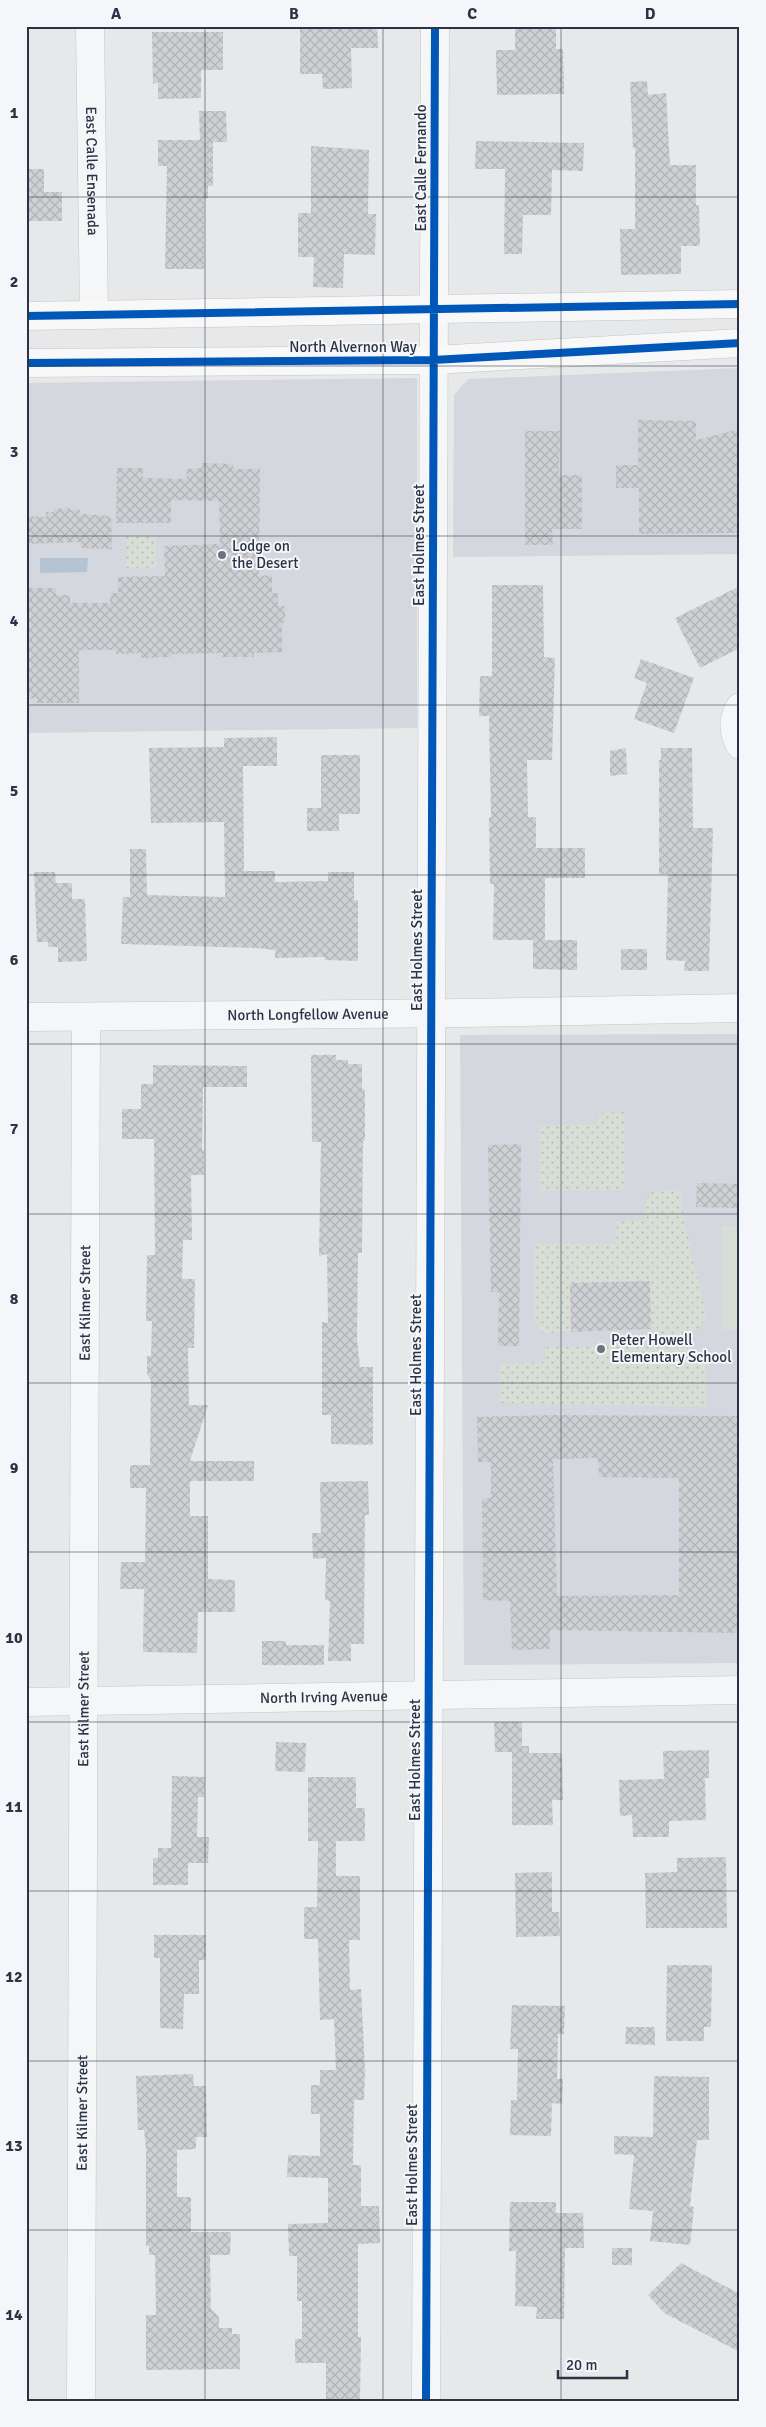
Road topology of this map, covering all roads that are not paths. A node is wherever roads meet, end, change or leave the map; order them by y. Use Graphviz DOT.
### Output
graph roads {
  1 [pos="90,26"];
  2 [pos="435,26"];
  3 [pos="740,304"];
  4 [pos="435,310"];
  5 [pos="94,315"];
  6 [pos="26,316"];
  7 [pos="740,343"];
  8 [pos="433,360"];
  9 [pos="26,363"];
  10 [pos="740,707"];
  11 [pos="740,744"];
  12 [pos="740,1008"];
  13 [pos="430,1013"];
  14 [pos="26,1017"];
  15 [pos="86,1017"];
  16 [pos="740,1690"];
  17 [pos="429,1696"];
  18 [pos="84,1701"];
  19 [pos="26,1702"];
  20 [pos="81,2401"];
  21 [pos="426,2401"];
  1 -- 5 [label="street, East Calle Ensenada"];
  2 -- 4 [label="street, East Calle Fernando"];
  3 -- 4 [label="main road"];
  4 -- 5 [label="main road"];
  4 -- 8 [label="street, East Holmes Street"];
  5 -- 6 [label="main road"];
  7 -- 8 [label="main road, North Alvernon Way"];
  8 -- 9 [label="main road, North Alvernon Way"];
  8 -- 13 [label="street, East Holmes Street"];
  10 -- 11 [label="street"];
  12 -- 13 [label="street, North Longfellow Avenue"];
  13 -- 15 [label="street, North Longfellow Avenue"];
  13 -- 17 [label="street, East Holmes Street"];
  14 -- 15 [label="street, North Longfellow Avenue"];
  15 -- 18 [label="street, East Kilmer Street"];
  16 -- 17 [label="street, North Irving Avenue"];
  17 -- 18 [label="street, North Irving Avenue"];
  17 -- 21 [label="street, East Holmes Street"];
  18 -- 19 [label="street, North Irving Avenue"];
  18 -- 20 [label="street, East Kilmer Street"];
}
